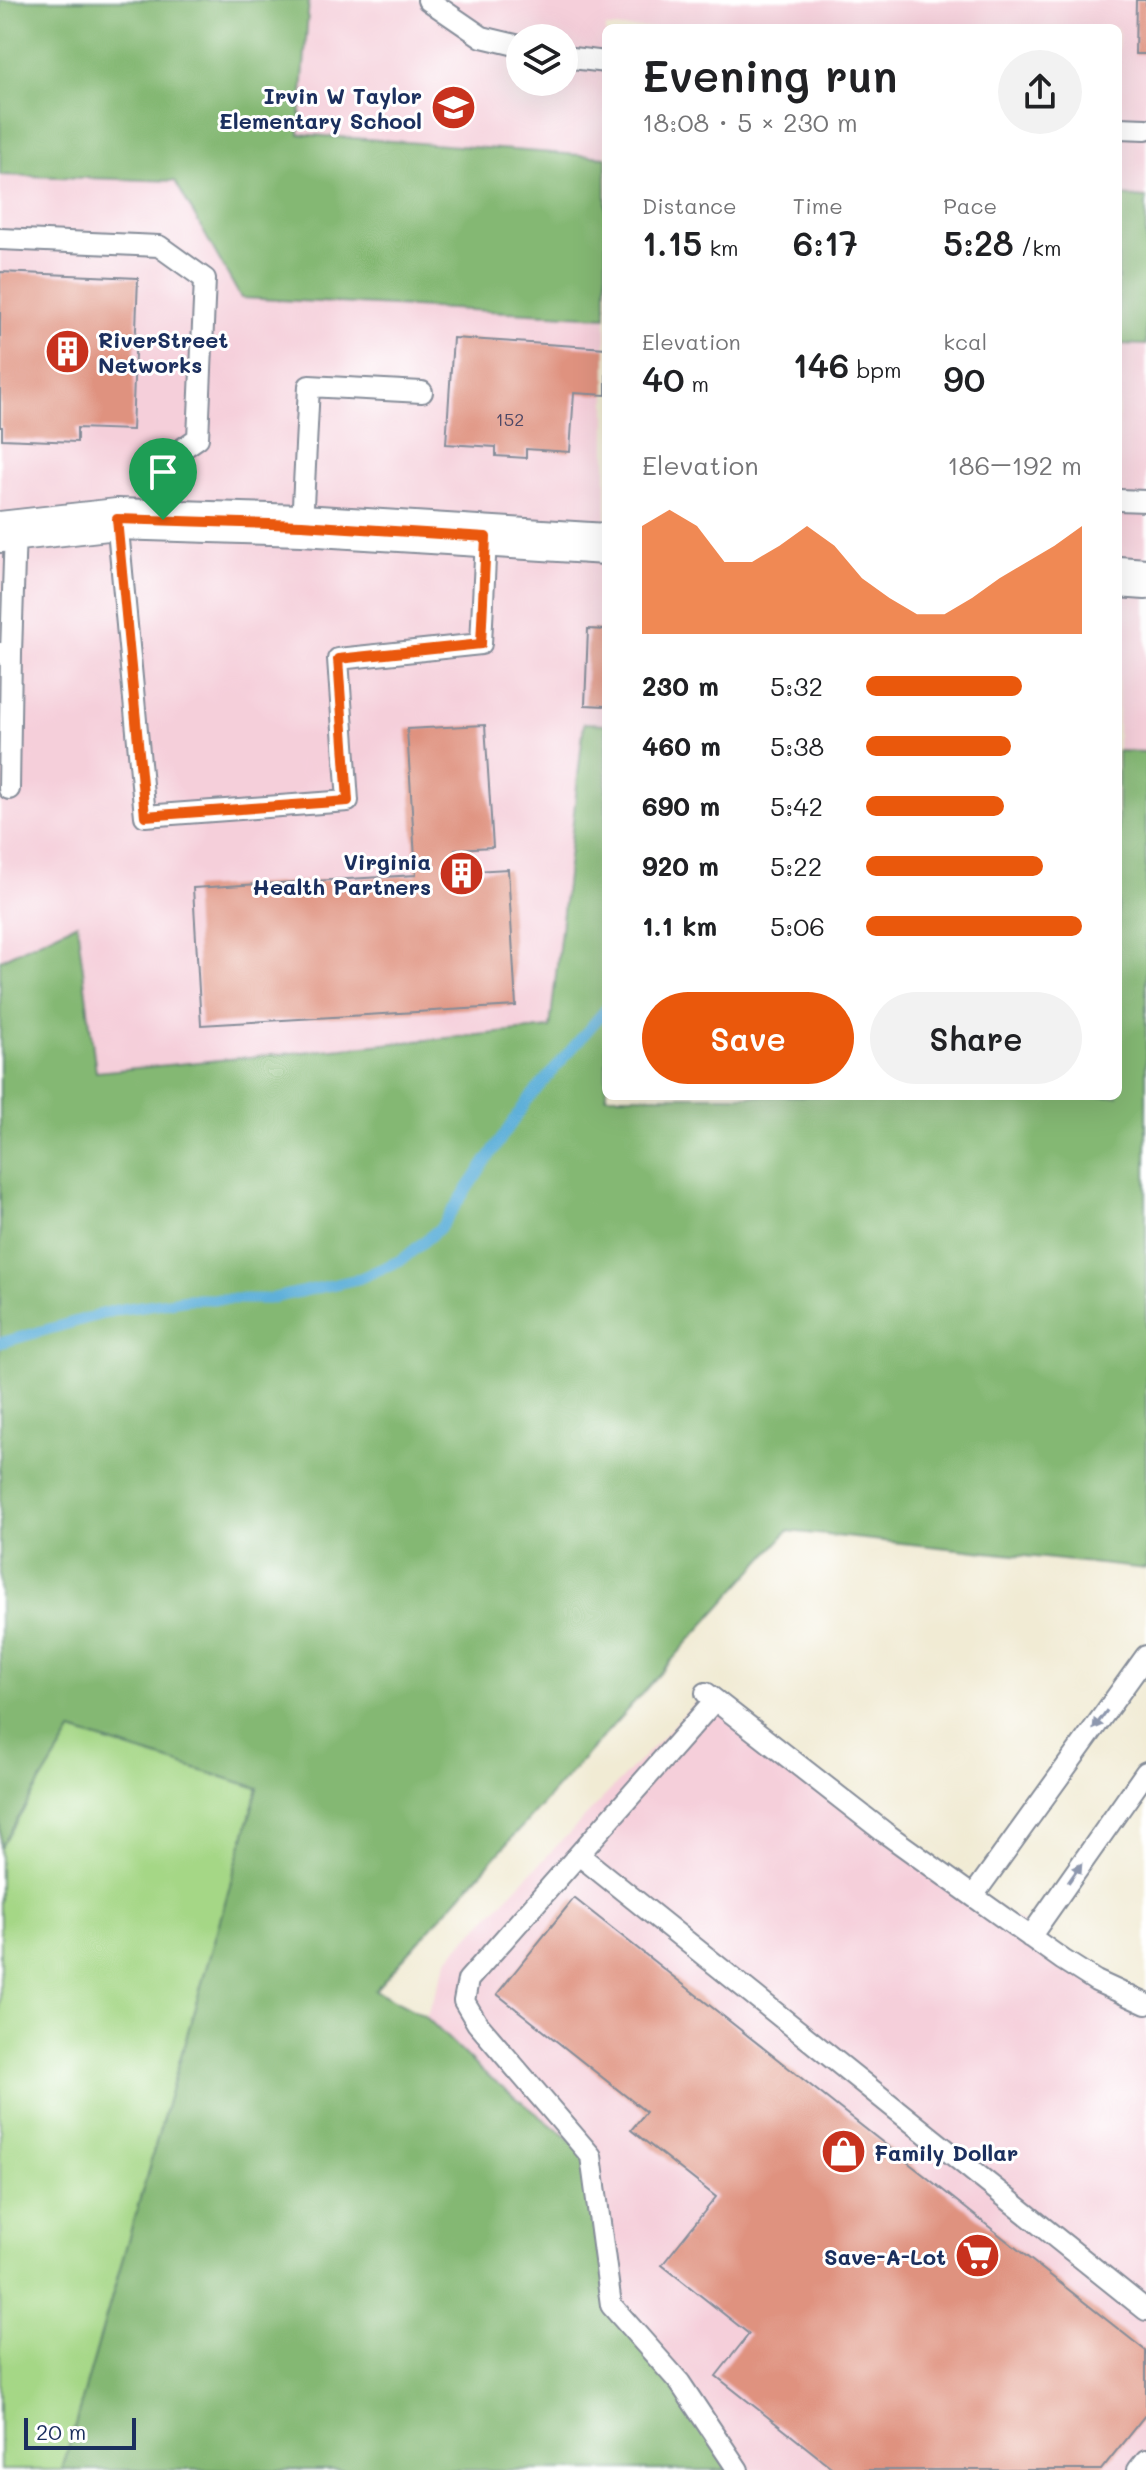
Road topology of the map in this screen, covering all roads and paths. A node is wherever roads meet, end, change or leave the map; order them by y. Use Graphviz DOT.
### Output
graph roads {
  1 [pos="428,0"];
  2 [pos="506,43"];
  3 [pos="578,59"];
  4 [pos="602,62"];
  5 [pos="1122,128"];
  6 [pos="1146,129"];
  7 [pos="0,239"];
  8 [pos="422,392"];
  9 [pos="1122,500"];
  10 [pos="1146,501"];
  11 [pos="117,519"];
  12 [pos="163,520"];
  13 [pos="302,525"];
  14 [pos="7,531"];
  15 [pos="486,537"];
  16 [pos="602,544"];
  17 [pos="1122,577"];
  18 [pos="1146,579"];
  19 [pos="5,653"];
  20 [pos="9,789"];
  21 [pos="1146,1656"];
  22 [pos="1146,1772"];
  23 [pos="579,1855"];
  24 [pos="973,1896"];
  25 [pos="1030,1937"];
  26 [pos="1146,2004"];
  27 [pos="1146,2310"];
  28 [pos="1146,2460"];
  29 [pos="738,2470"];
  30 [pos="1138,2470"];
  1 -- 2 [label="lane"];
  3 -- 4 [label="lane"];
  5 -- 6 [label="lane"];
  7 -- 12 [label="lane"];
  8 -- 13 [label="lane"];
  9 -- 10 [label="lane"];
  11 -- 12 [label="street"];
  11 -- 14 [label="street"];
  11 -- 15 [label="lane"];
  12 -- 13 [label="street"];
  13 -- 15 [label="street"];
  14 -- 19 [label="lane"];
  15 -- 16 [label="street"];
  17 -- 18 [label="street"];
  19 -- 20 [label="lane"];
  21 -- 24 [label="lane, one-way"];
  25 -- 22 [label="lane, one-way"];
  23 -- 24 [label="lane"];
  23 -- 27 [label="lane"];
  23 -- 29 [label="lane"];
  24 -- 25 [label="lane"];
  25 -- 26 [label="lane"];
  28 -- 30 [label="lane"];
}
